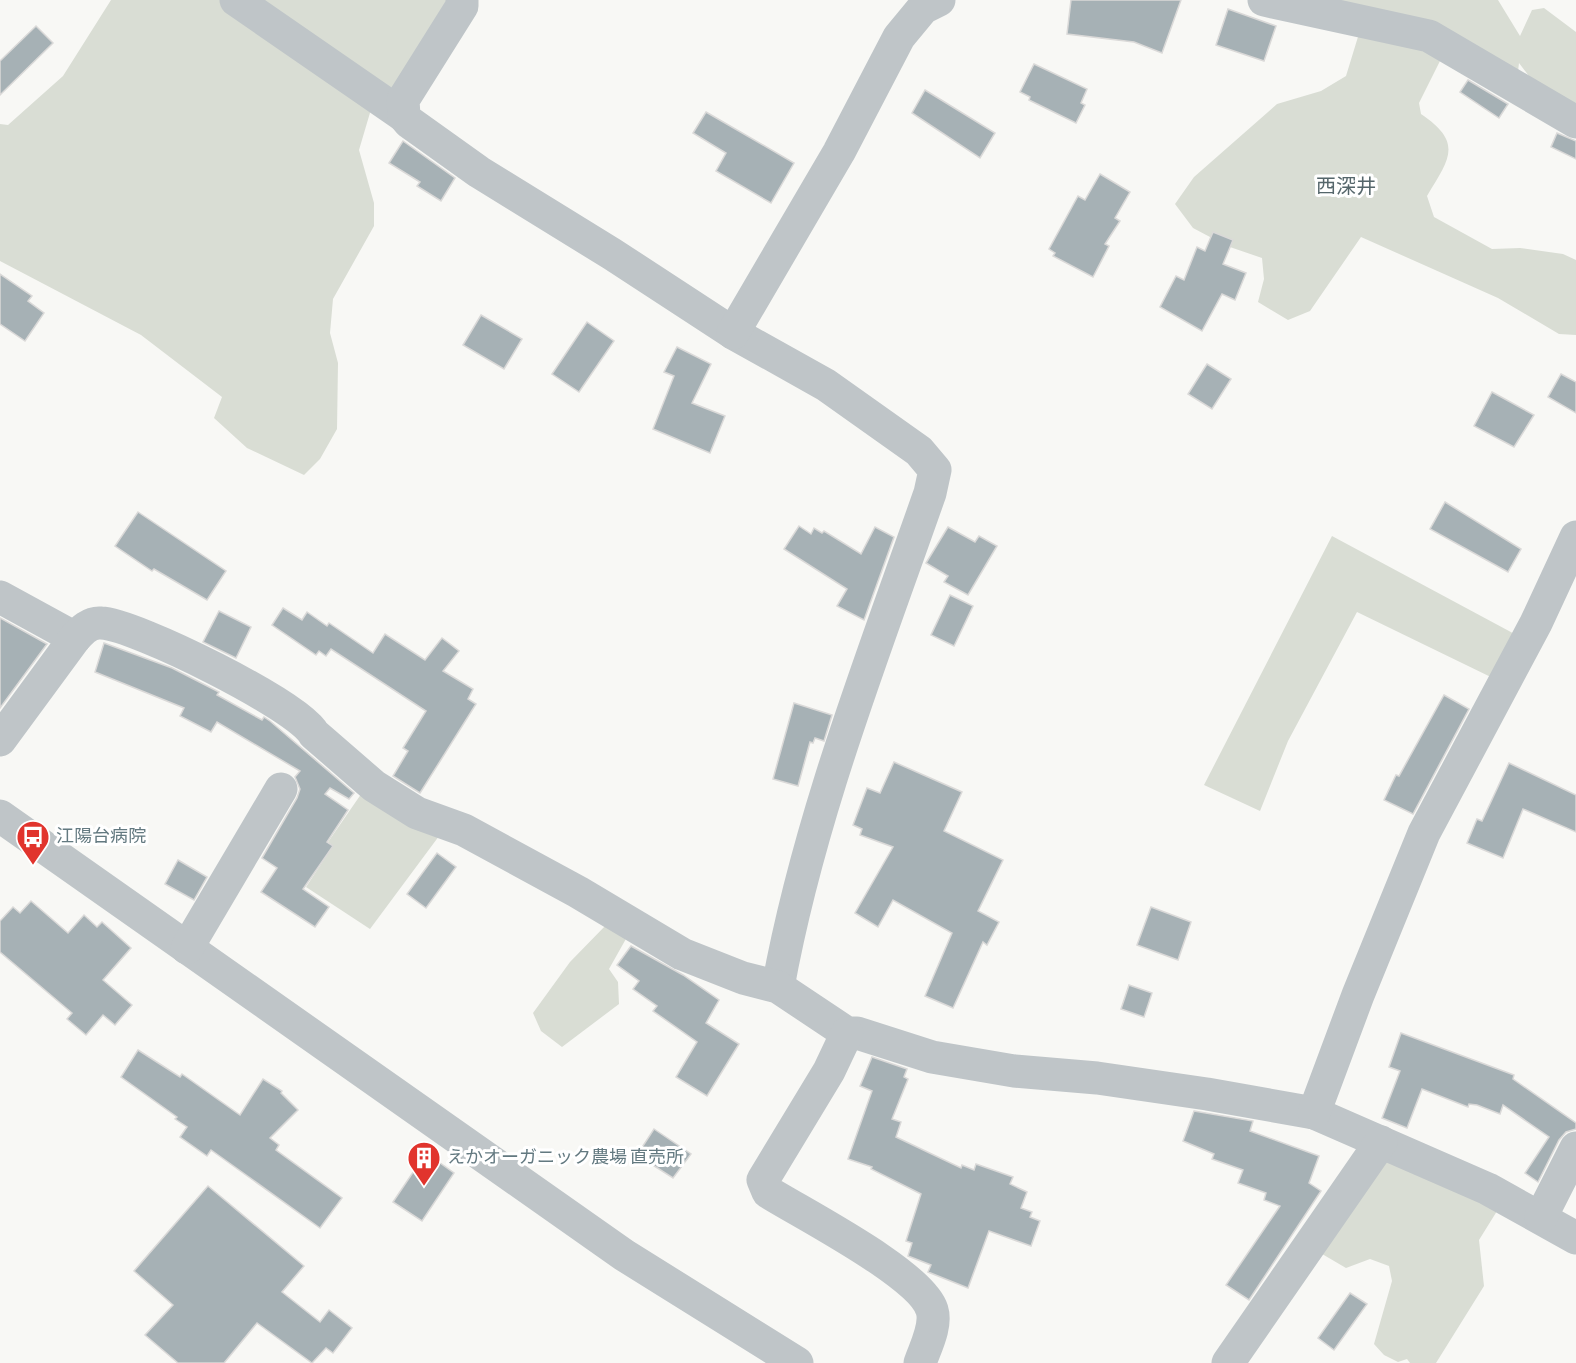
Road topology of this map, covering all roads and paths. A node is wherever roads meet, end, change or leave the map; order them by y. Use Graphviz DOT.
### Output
graph roads {
  1 [pos="236,0"];
  2 [pos="462,0"];
  3 [pos="939,0"];
  4 [pos="1264,0"];
  5 [pos="404,116"];
  6 [pos="1576,122"];
  7 [pos="733,333"];
  8 [pos="1576,537"];
  9 [pos="0,597"];
  10 [pos="75,638"];
  11 [pos="0,740"];
  12 [pos="281,789"];
  13 [pos="0,816"];
  14 [pos="188,948"];
  15 [pos="777,987"];
  16 [pos="847,1033"];
  17 [pos="1314,1113"];
  18 [pos="1381,1142"];
  19 [pos="1576,1148"];
  20 [pos="1541,1217"];
  21 [pos="1576,1238"];
  22 [pos="797,1363"];
  23 [pos="920,1363"];
  24 [pos="1228,1363"];
  1 -- 5 [label="street"];
  2 -- 5 [label="street"];
  3 -- 7 [label="street"];
  4 -- 6 [label="street"];
  5 -- 7 [label="street"];
  7 -- 15 [label="street"];
  8 -- 17 [label="street"];
  9 -- 10 [label="street"];
  10 -- 11 [label="street"];
  10 -- 15 [label="street"];
  12 -- 14 [label="street"];
  13 -- 14 [label="street"];
  14 -- 22 [label="street"];
  15 -- 16 [label="street"];
  16 -- 17 [label="street"];
  16 -- 23 [label="street"];
  17 -- 18 [label="street"];
  18 -- 20 [label="street"];
  18 -- 24 [label="street"];
  19 -- 20 [label="street"];
  20 -- 21 [label="street"];
}
